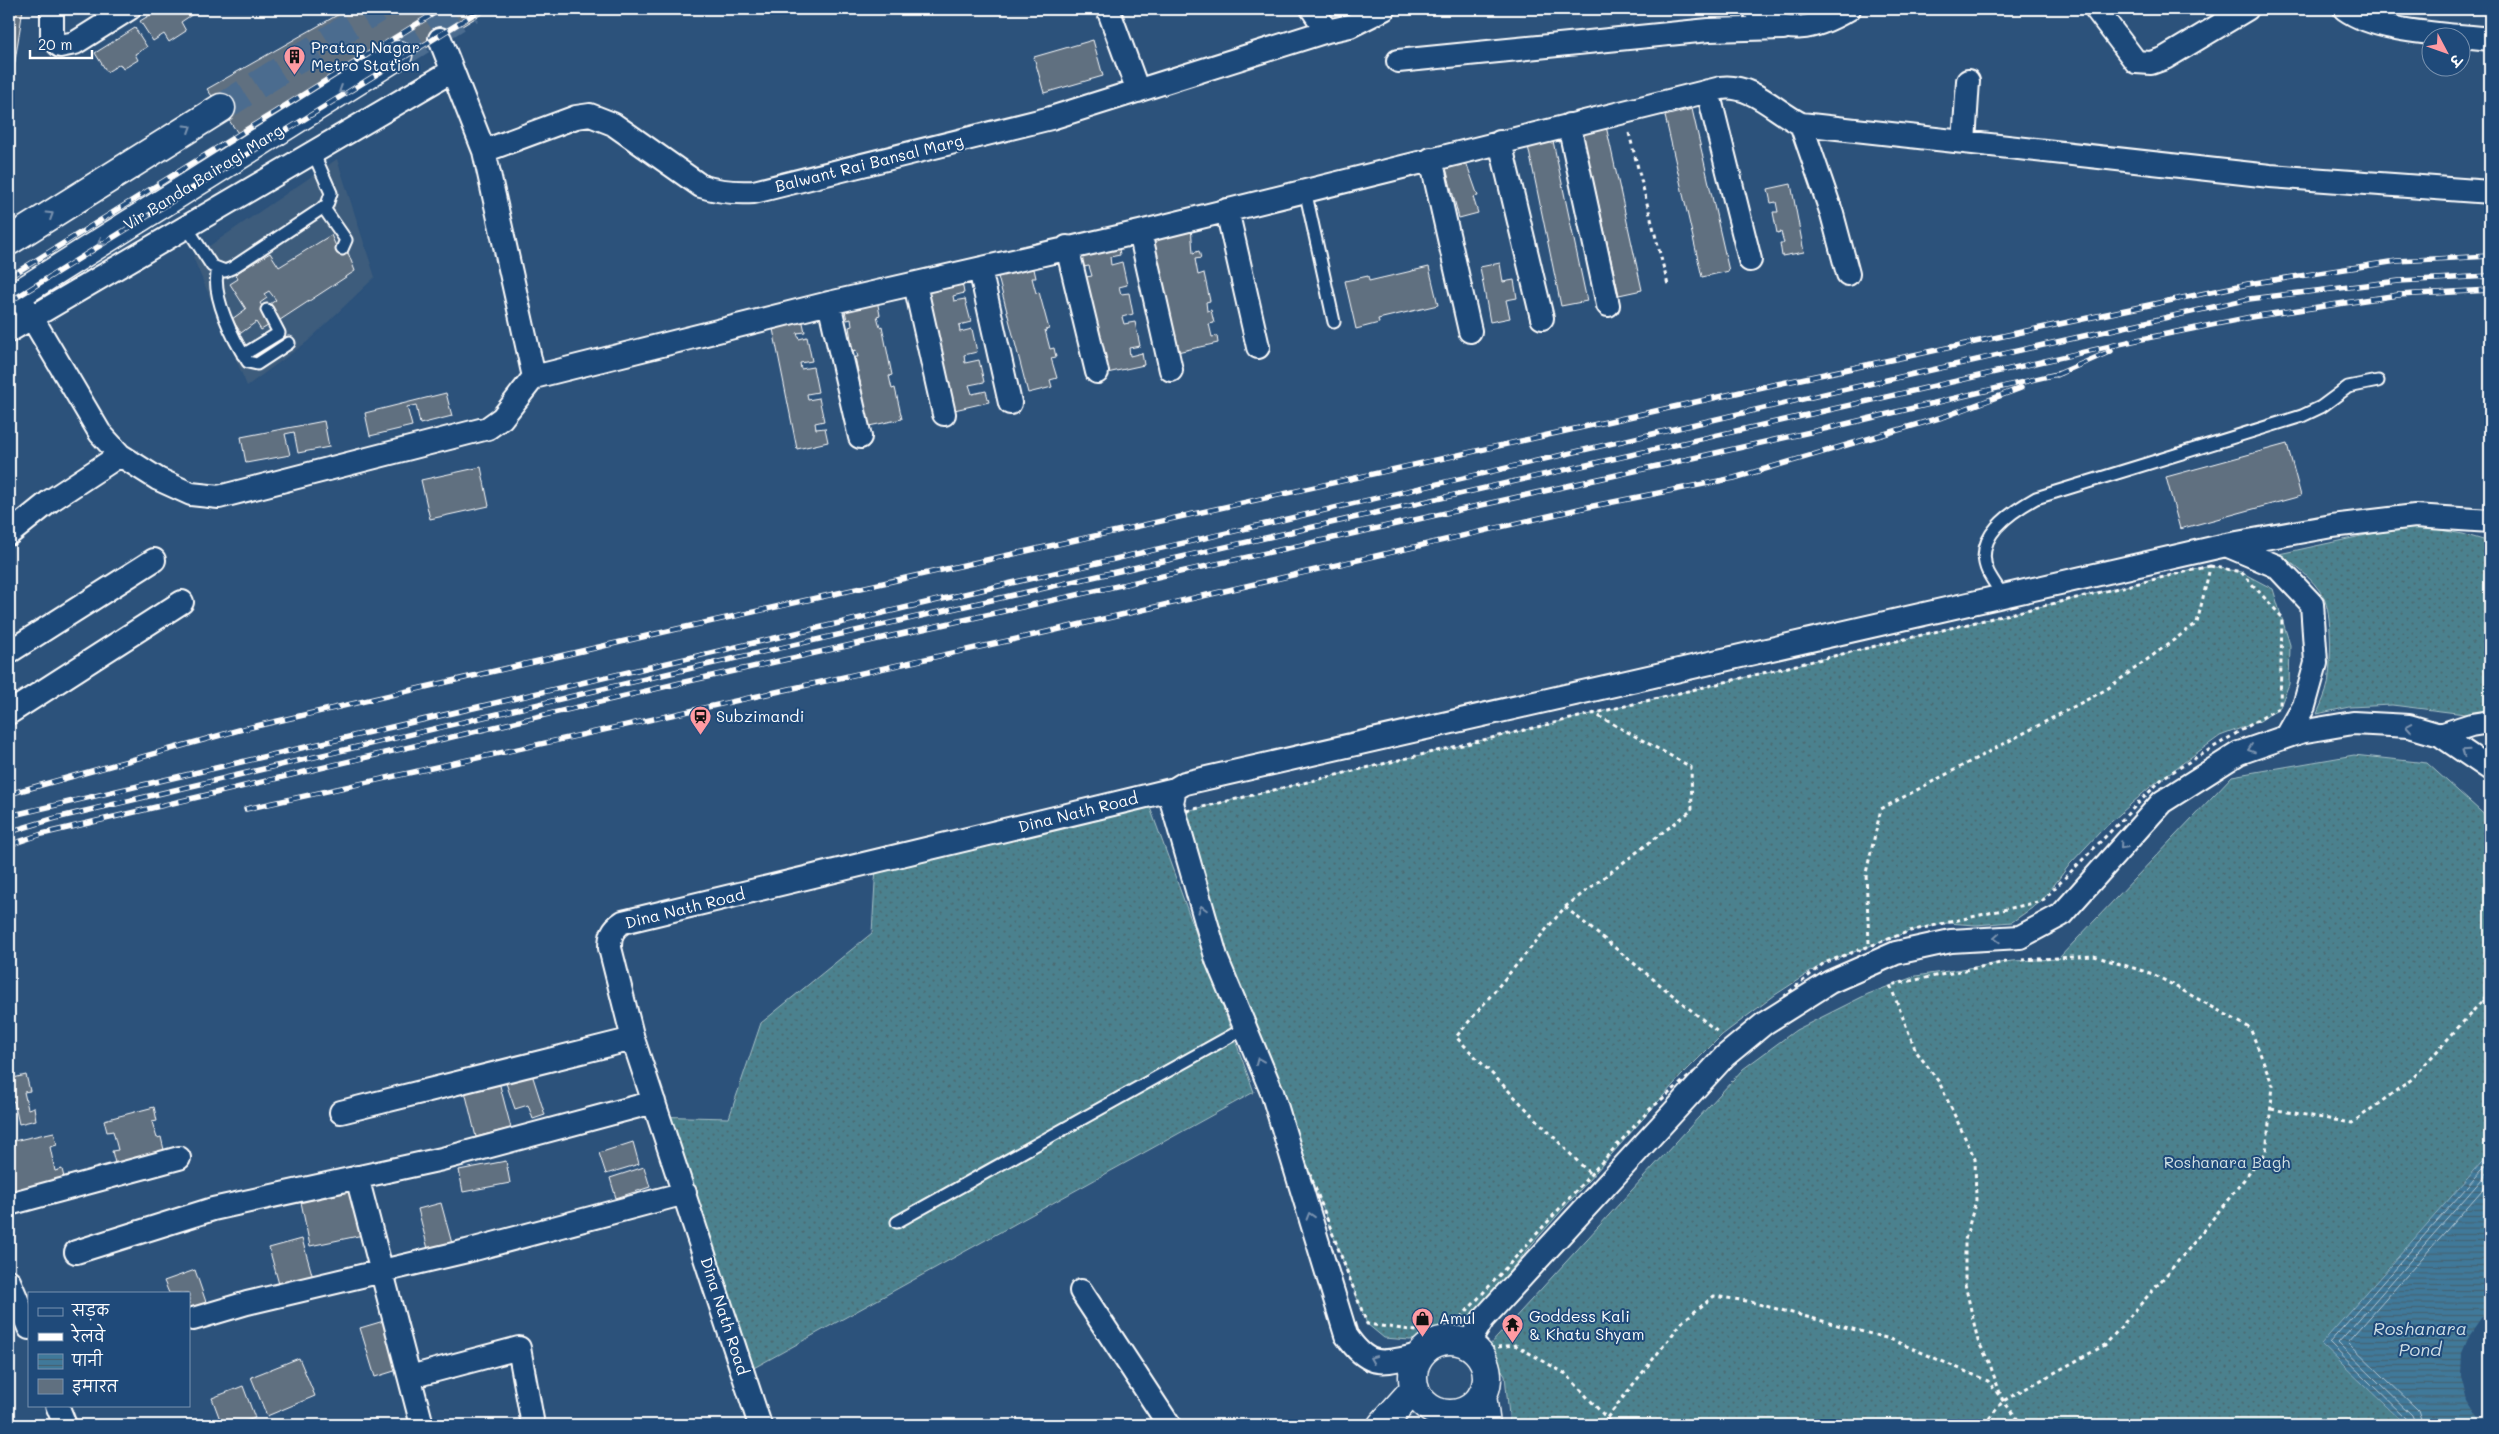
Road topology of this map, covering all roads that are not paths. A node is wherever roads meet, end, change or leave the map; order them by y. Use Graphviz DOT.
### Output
graph roads {
  1 [pos="52,9"];
  2 [pos="129,9"];
  3 [pos="1108,9"];
  4 [pos="1312,9"];
  5 [pos="1383,9"];
  6 [pos="1754,9"];
  7 [pos="1849,9"];
  8 [pos="2096,9"];
  9 [pos="2247,9"];
  10 [pos="2345,9"];
  11 [pos="1783,28"];
  12 [pos="1327,31"];
  13 [pos="440,39"];
  14 [pos="2490,39"];
  15 [pos="398,55"];
  16 [pos="1398,61"];
  17 [pos="452,71"];
  18 [pos="1968,81"];
  19 [pos="1138,91"];
  20 [pos="1708,91"];
  21 [pos="221,108"];
  22 [pos="1801,124"];
  23 [pos="1568,125"];
  24 [pos="1500,142"];
  25 [pos="1964,142"];
  26 [pos="484,151"];
  27 [pos="313,152"];
  28 [pos="1431,159"];
  29 [pos="1305,190"];
  30 [pos="2490,192"];
  31 [pos="323,207"];
  32 [pos="1227,210"];
  33 [pos="186,226"];
  34 [pos="1140,232"];
  35 [pos="9,240"];
  36 [pos="1068,247"];
  37 [pos="342,249"];
  38 [pos="1750,260"];
  39 [pos="218,269"];
  40 [pos="980,269"];
  41 [pos="1848,274"];
  42 [pos="915,284"];
  43 [pos="19,303"];
  44 [pos="829,303"];
  45 [pos="1608,305"];
  46 [pos="267,310"];
  47 [pos="1542,318"];
  48 [pos="1334,322"];
  49 [pos="9,331"];
  50 [pos="1470,331"];
  51 [pos="289,343"];
  52 [pos="1258,347"];
  53 [pos="243,355"];
  54 [pos="1171,370"];
  55 [pos="1097,372"];
  56 [pos="534,377"];
  57 [pos="2378,380"];
  58 [pos="1010,403"];
  59 [pos="944,414"];
  60 [pos="860,437"];
  61 [pos="120,455"];
  62 [pos="2490,521"];
  63 [pos="9,534"];
  64 [pos="2226,545"];
  65 [pos="154,560"];
  66 [pos="2003,596"];
  67 [pos="182,602"];
  68 [pos="9,652"];
  69 [pos="9,713"];
  70 [pos="2490,722"];
  71 [pos="2440,735"];
  72 [pos="2287,736"];
  73 [pos="2490,769"];
  74 [pos="1175,789"];
  75 [pos="1245,1028"];
  76 [pos="633,1039"];
  77 [pos="654,1102"];
  78 [pos="341,1112"];
  79 [pos="179,1158"];
  80 [pos="357,1177"];
  81 [pos="685,1193"];
  82 [pos="9,1204"];
  83 [pos="896,1222"];
  84 [pos="76,1252"];
  85 [pos="383,1272"];
  86 [pos="9,1280"];
  87 [pos="1081,1291"];
  88 [pos="193,1319"];
  89 [pos="28,1326"];
  90 [pos="1474,1349"];
  91 [pos="1420,1355"];
  92 [pos="410,1378"];
  93 [pos="1415,1388"];
  94 [pos="57,1406"];
  95 [pos="1475,1414"];
  96 [pos="1426,1417"];
  97 [pos="65,1425"];
  98 [pos="422,1425"];
  99 [pos="533,1425"];
  100 [pos="760,1425"];
  101 [pos="1169,1425"];
  102 [pos="1382,1425"];
  1 -- 2 [label="street"];
  3 -- 19 [label="street"];
  4 -- 12 [label="street"];
  5 -- 12 [label="street, Balwant Rai Bansal Marg"];
  6 -- 11 [label="street"];
  7 -- 11 [label="street"];
  8 -- 9 [label="street"];
  10 -- 14 [label="street"];
  11 -- 16 [label="street"];
  12 -- 19 [label="street, Balwant Rai Bansal Marg"];
  13 -- 17 [label="street"];
  15 -- 43 [label="main road, Vir Banda Bairagi Marg, one-way"];
  17 -- 26 [label="street"];
  17 -- 27 [label="street"];
  18 -- 25 [label="street"];
  19 -- 26 [label="street, Balwant Rai Bansal Marg"];
  20 -- 22 [label="street"];
  20 -- 23 [label="street"];
  20 -- 38 [label="street"];
  35 -- 21 [label="main road, one-way"];
  22 -- 25 [label="street"];
  22 -- 41 [label="street"];
  23 -- 24 [label="street"];
  23 -- 45 [label="street"];
  24 -- 28 [label="street"];
  24 -- 47 [label="street"];
  25 -- 30 [label="street"];
  26 -- 56 [label="street"];
  27 -- 31 [label="lane"];
  27 -- 33 [label="street"];
  28 -- 29 [label="street"];
  28 -- 50 [label="street"];
  29 -- 32 [label="street"];
  29 -- 48 [label="lane"];
  31 -- 37 [label="lane"];
  31 -- 39 [label="lane"];
  32 -- 34 [label="street"];
  32 -- 52 [label="street"];
  33 -- 39 [label="lane"];
  33 -- 43 [label="street"];
  34 -- 36 [label="street"];
  34 -- 54 [label="street"];
  36 -- 40 [label="street"];
  36 -- 55 [label="street"];
  39 -- 53 [label="lane"];
  40 -- 42 [label="street"];
  40 -- 58 [label="street"];
  42 -- 44 [label="street"];
  42 -- 59 [label="street"];
  43 -- 49 [label="street"];
  43 -- 61 [label="street"];
  44 -- 56 [label="street"];
  44 -- 60 [label="street"];
  46 -- 53 [label="lane"];
  51 -- 53 [label="lane"];
  56 -- 61 [label="street"];
  57 -- 66 [label="lane"];
  61 -- 63 [label="street"];
  62 -- 64 [label="street, Dina Nath Road"];
  64 -- 66 [label="street, Dina Nath Road"];
  64 -- 72 [label="street"];
  65 -- 68 [label="street"];
  66 -- 74 [label="street, Dina Nath Road"];
  67 -- 69 [label="street"];
  70 -- 71 [label="street"];
  71 -- 72 [label="street, one-way"];
  73 -- 71 [label="street, one-way"];
  72 -- 90 [label="street, one-way"];
  75 -- 74 [label="street, one-way"];
  74 -- 76 [label="street, Dina Nath Road"];
  75 -- 83 [label="lane"];
  91 -- 75 [label="street, one-way"];
  76 -- 77 [label="street, Dina Nath Road"];
  76 -- 78 [label="street"];
  77 -- 80 [label="street"];
  77 -- 81 [label="street, Dina Nath Road"];
  79 -- 82 [label="street"];
  80 -- 84 [label="street"];
  80 -- 85 [label="street"];
  81 -- 85 [label="street"];
  81 -- 100 [label="street, Dina Nath Road"];
  85 -- 88 [label="street"];
  85 -- 92 [label="street"];
  86 -- 89 [label="street"];
  87 -- 101 [label="street"];
  90 -- 91 [label="main road"];
  90 -- 95 [label="main road"];
  91 -- 93 [label="main road"];
  92 -- 98 [label="street"];
  92 -- 99 [label="street"];
  93 -- 96 [label="main road"];
  93 -- 102 [label="main road"];
  94 -- 97 [label="street"];
  95 -- 96 [label="main road"];
}
